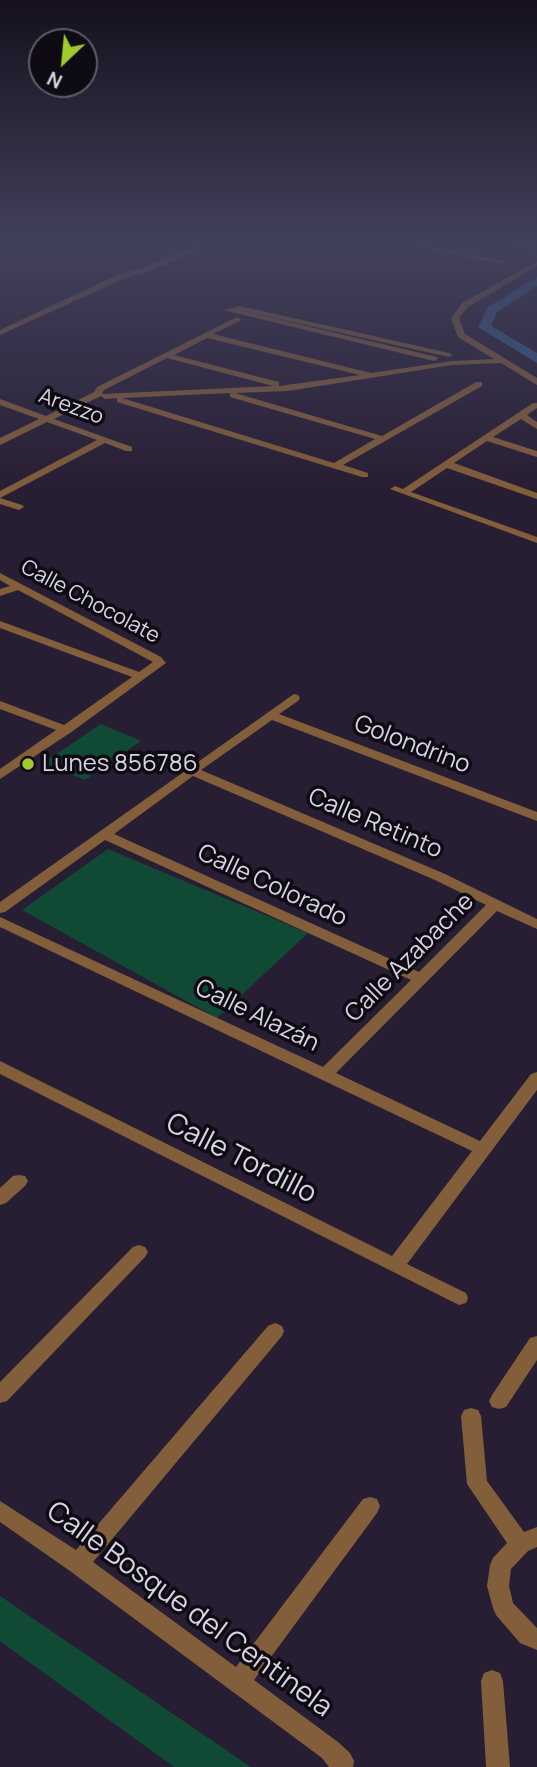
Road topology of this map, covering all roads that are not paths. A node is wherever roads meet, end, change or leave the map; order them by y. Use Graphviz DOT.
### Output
graph roads {
  1 [pos="223,326"];
  2 [pos="292,326"];
  3 [pos="323,326"];
  4 [pos="458,326"];
  5 [pos="348,332"];
  6 [pos="206,335"];
  7 [pos="339,337"];
  8 [pos="485,350"];
  9 [pos="166,355"];
  10 [pos="449,355"];
  11 [pos="434,359"];
  12 [pos="500,360"];
  13 [pos="205,365"];
  14 [pos="143,367"];
  15 [pos="393,372"];
  16 [pos="376,376"];
  17 [pos="537,382"];
  18 [pos="479,384"];
  19 [pos="288,387"];
  20 [pos="222,392"];
  21 [pos="102,395"];
  22 [pos="0,402"];
  23 [pos="536,405"];
  24 [pos="522,415"];
  25 [pos="47,419"];
  26 [pos="537,426"];
  27 [pos="486,438"];
  28 [pos="383,439"];
  29 [pos="104,440"];
  30 [pos="0,442"];
  31 [pos="129,449"];
  32 [pos="537,454"];
  33 [pos="446,464"];
  34 [pos="335,466"];
  35 [pos="365,475"];
  36 [pos="0,495"];
  37 [pos="537,496"];
  38 [pos="0,501"];
  39 [pos="19,508"];
  40 [pos="537,540"];
  41 [pos="0,576"];
  42 [pos="19,586"];
  43 [pos="0,593"];
  44 [pos="0,624"];
  45 [pos="142,677"];
  46 [pos="294,698"];
  47 [pos="0,705"];
  48 [pos="270,715"];
  49 [pos="65,730"];
  50 [pos="192,771"];
  51 [pos="2,775"];
  52 [pos="537,817"];
  53 [pos="104,834"];
  54 [pos="496,903"];
  55 [pos="2,905"];
  56 [pos="6,923"];
  57 [pos="537,925"];
  58 [pos="421,979"];
  59 [pos="0,1067"];
  60 [pos="326,1074"];
  61 [pos="537,1078"];
  62 [pos="483,1149"];
  63 [pos="19,1181"];
  64 [pos="0,1198"];
  65 [pos="139,1252"];
  66 [pos="395,1266"];
  67 [pos="459,1298"];
  68 [pos="275,1331"];
  69 [pos="535,1353"];
  70 [pos="0,1395"];
  71 [pos="499,1401"];
  72 [pos="471,1416"];
  73 [pos="370,1506"];
  74 [pos="0,1510"];
  75 [pos="528,1540"];
  76 [pos="78,1564"];
  77 [pos="537,1639"];
  78 [pos="492,1681"];
  79 [pos="239,1682"];
  80 [pos="341,1764"];
  81 [pos="498,1767"];
  1 -- 6 [label="street"];
  2 -- 7 [label="street"];
  3 -- 5 [label="street"];
  4 -- 8 [label="street"];
  5 -- 7 [label="street"];
  5 -- 10 [label="street"];
  6 -- 9 [label="street"];
  6 -- 16 [label="street"];
  7 -- 11 [label="street"];
  8 -- 10 [label="street"];
  8 -- 12 [label="street"];
  9 -- 13 [label="street"];
  9 -- 14 [label="street"];
  10 -- 11 [label="street"];
  11 -- 15 [label="street"];
  12 -- 15 [label="street"];
  12 -- 17 [label="street"];
  13 -- 14 [label="street"];
  13 -- 19 [label="street"];
  14 -- 21 [label="street"];
  15 -- 16 [label="street"];
  16 -- 19 [label="street"];
  18 -- 28 [label="street"];
  19 -- 20 [label="street"];
  20 -- 21 [label="street"];
  20 -- 28 [label="street"];
  21 -- 25 [label="street"];
  21 -- 34 [label="street"];
  22 -- 25 [label="street, Arezzo"];
  23 -- 24 [label="street"];
  24 -- 26 [label="street"];
  24 -- 27 [label="street"];
  25 -- 29 [label="street, Arezzo"];
  25 -- 30 [label="street"];
  27 -- 32 [label="street"];
  27 -- 33 [label="street"];
  28 -- 34 [label="street"];
  29 -- 31 [label="street, Arezzo"];
  29 -- 36 [label="street"];
  33 -- 37 [label="street"];
  33 -- 40 [label="street"];
  34 -- 35 [label="street"];
  38 -- 39 [label="street"];
  41 -- 42 [label="street, Calle Chocolate"];
  42 -- 43 [label="street"];
  42 -- 45 [label="street, Calle Chocolate"];
  44 -- 45 [label="street"];
  45 -- 49 [label="street"];
  46 -- 48 [label="street"];
  47 -- 49 [label="street"];
  48 -- 50 [label="street"];
  48 -- 52 [label="street, Golondrino"];
  49 -- 51 [label="street"];
  50 -- 53 [label="street"];
  50 -- 54 [label="street, Calle Retinto"];
  53 -- 55 [label="street"];
  53 -- 58 [label="street, Calle Colorado"];
  54 -- 57 [label="street, Calle Retinto"];
  54 -- 58 [label="street, Calle Azabache"];
  55 -- 56 [label="street, Calle Alazán"];
  56 -- 60 [label="street, Calle Alazán"];
  58 -- 60 [label="street, Calle Azabache"];
  59 -- 66 [label="street, Calle Tordillo"];
  60 -- 62 [label="street, Calle Alazán"];
  61 -- 62 [label="street"];
  62 -- 66 [label="street"];
  63 -- 64 [label="street"];
  65 -- 70 [label="street"];
  66 -- 67 [label="street, Calle Tordillo"];
  68 -- 76 [label="street"];
  69 -- 71 [label="street"];
  72 -- 75 [label="street"];
  73 -- 79 [label="street"];
  74 -- 76 [label="street, Calle Bosque del Centinela"];
  75 -- 77 [label="street"];
  76 -- 79 [label="street, Calle Bosque del Centinela"];
  78 -- 81 [label="street"];
  79 -- 80 [label="street, Calle Bosque del Centinela"];
}
